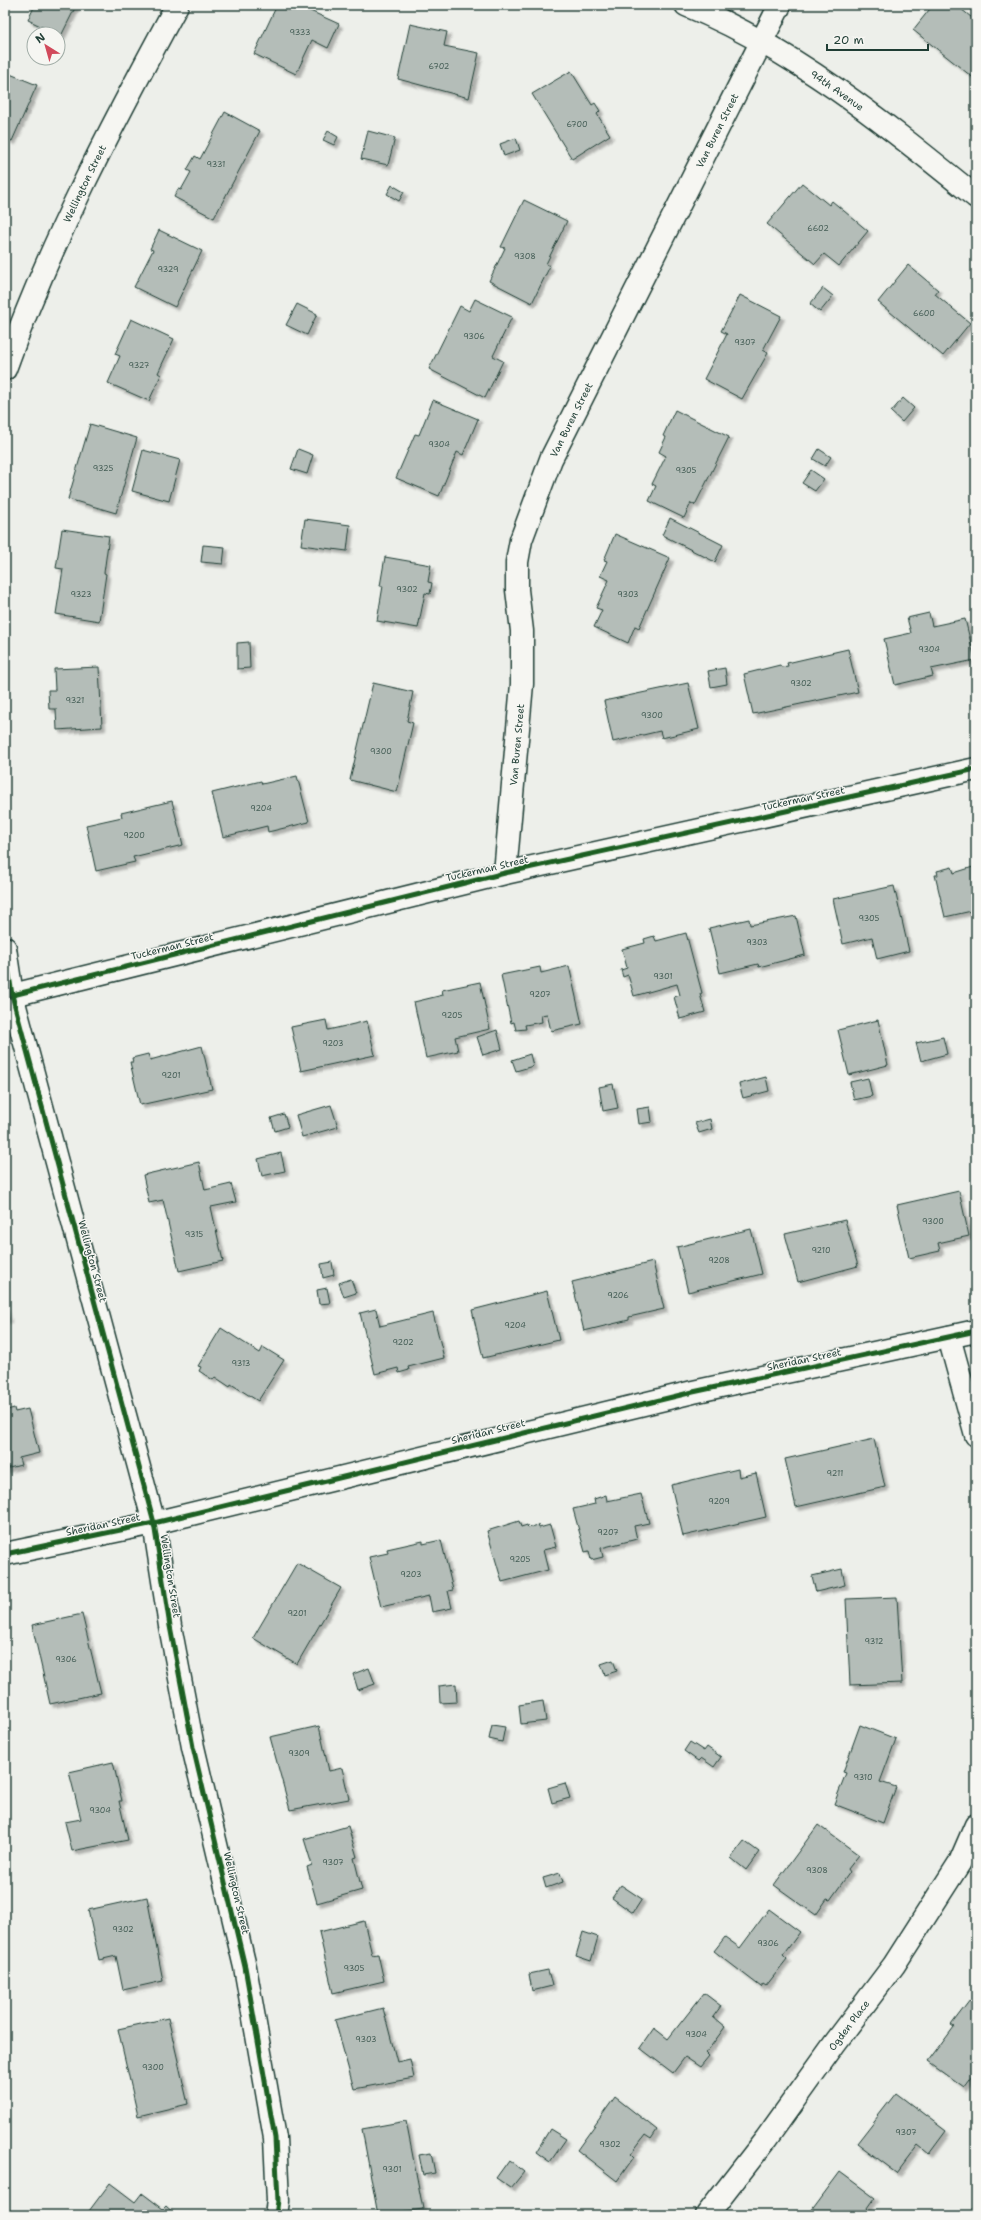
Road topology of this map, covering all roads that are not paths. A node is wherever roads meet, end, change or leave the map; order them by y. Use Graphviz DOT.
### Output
graph roads {
  1 [pos="177,5"];
  2 [pos="686,5"];
  3 [pos="780,5"];
  4 [pos="762,42"];
  5 [pos="976,197"];
  6 [pos="5,369"];
  7 [pos="976,769"];
  8 [pos="505,873"];
  9 [pos="5,948"];
  10 [pos="9,996"];
  11 [pos="976,1331"];
  12 [pos="949,1337"];
  13 [pos="976,1436"];
  14 [pos="154,1523"];
  15 [pos="5,1554"];
  16 [pos="976,1825"];
  17 [pos="276,2215"];
  18 [pos="707,2215"];
  1 -- 6 [label="street, Wellington Street"];
  2 -- 4 [label="street, 94th Avenue"];
  3 -- 4 [label="street, Van Buren Street"];
  4 -- 5 [label="street, 94th Avenue"];
  4 -- 8 [label="street, Van Buren Street"];
  7 -- 8 [label="street, Tuckerman Street"];
  8 -- 10 [label="street, Tuckerman Street"];
  9 -- 10 [label="street, Wellington Street"];
  10 -- 14 [label="street, Wellington Street"];
  11 -- 12 [label="street, Sheridan Street"];
  12 -- 13 [label="street"];
  12 -- 14 [label="street, Sheridan Street"];
  14 -- 15 [label="street, Sheridan Street"];
  14 -- 17 [label="street, Wellington Street"];
  16 -- 18 [label="street, Ogden Place"];
}
